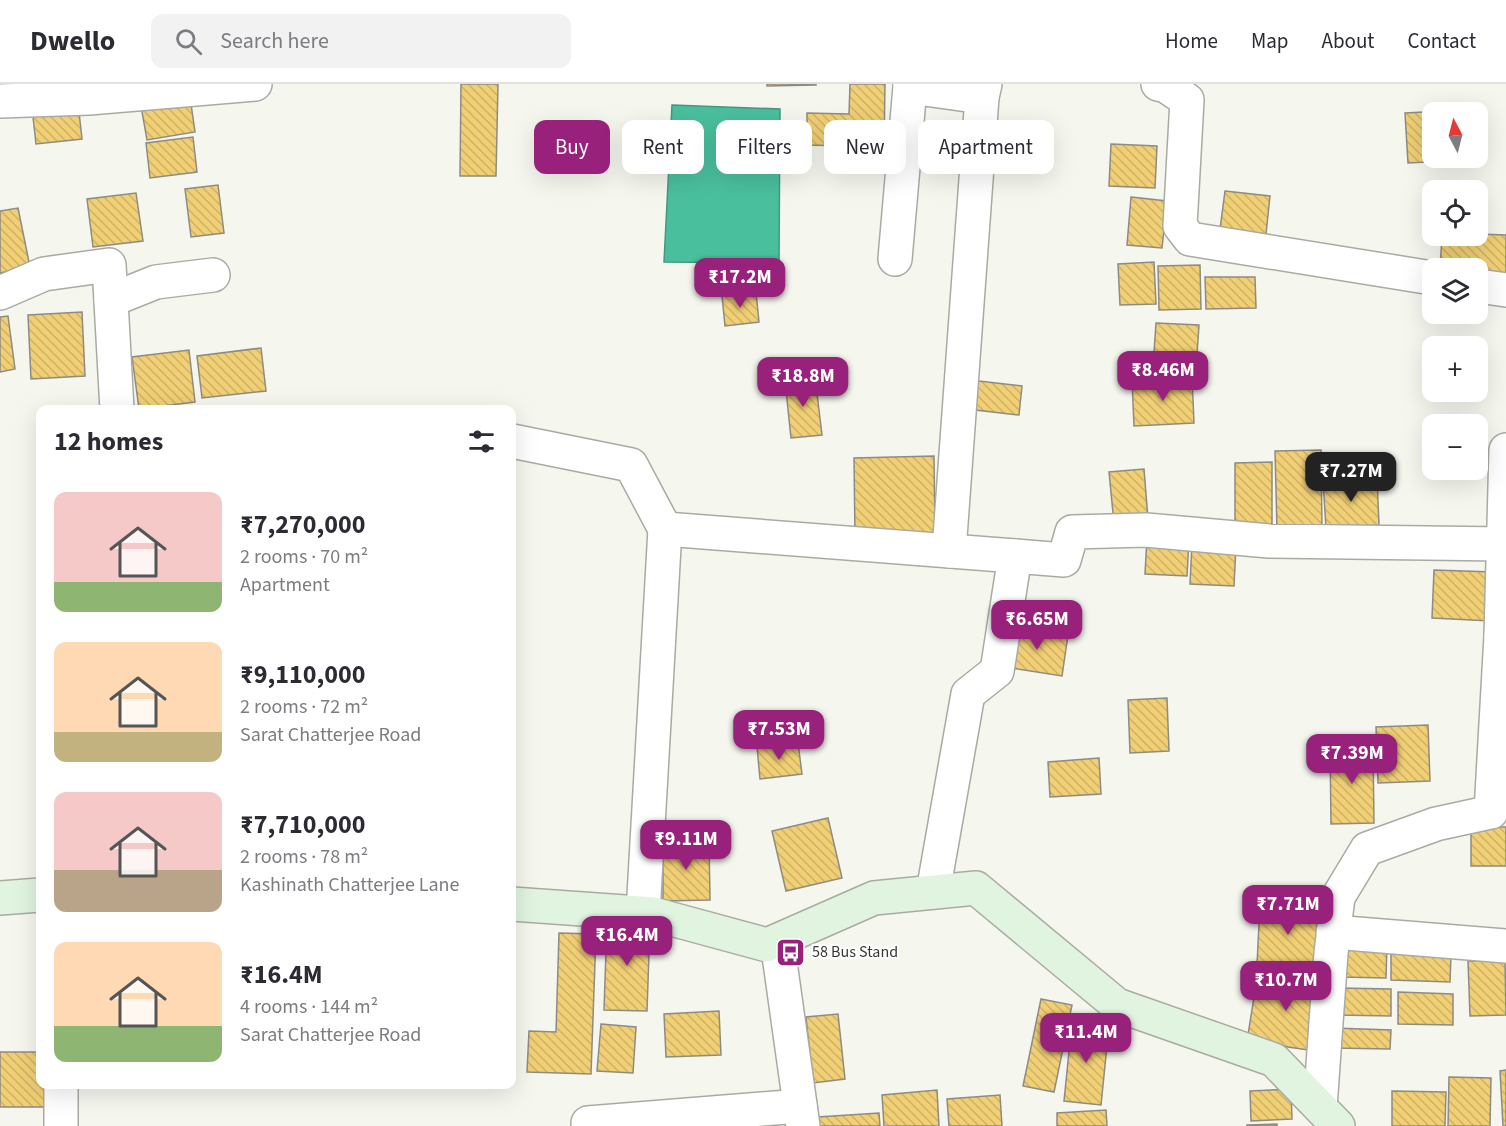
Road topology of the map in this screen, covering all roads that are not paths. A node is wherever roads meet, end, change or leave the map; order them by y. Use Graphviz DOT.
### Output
graph roads {
  1 [pos="255,84"];
  2 [pos="1158,84"];
  3 [pos="910,85"];
  4 [pos="983,90"];
  5 [pos="0,101"];
  6 [pos="895,259"];
  7 [pos="213,275"];
  8 [pos="1422,276"];
  9 [pos="1488,287"];
  10 [pos="1506,290"];
  11 [pos="0,293"];
  12 [pos="111,300"];
  13 [pos="117,405"];
  14 [pos="516,442"];
  15 [pos="1506,450"];
  16 [pos="665,530"];
  17 [pos="1504,544"];
  18 [pos="949,551"];
  19 [pos="1015,556"];
  20 [pos="1504,636"];
  21 [pos="933,892"];
  22 [pos="36,895"];
  23 [pos="0,898"];
  24 [pos="516,904"];
  25 [pos="643,913"];
  26 [pos="1334,932"];
  27 [pos="772,943"];
  28 [pos="1506,946"];
  29 [pos="61,1089"];
  30 [pos="802,1116"];
  31 [pos="1329,1117"];
  32 [pos="588,1123"];
  33 [pos="61,1126"];
  1 -- 5 [label="street"];
  2 -- 8 [label="street"];
  3 -- 4 [label="street"];
  3 -- 6 [label="street"];
  4 -- 18 [label="street"];
  7 -- 12 [label="street"];
  9 -- 10 [label="street"];
  11 -- 12 [label="street"];
  12 -- 13 [label="street"];
  14 -- 16 [label="street"];
  15 -- 17 [label="street"];
  16 -- 18 [label="street"];
  16 -- 25 [label="street"];
  17 -- 19 [label="street"];
  17 -- 20 [label="street"];
  18 -- 19 [label="street"];
  19 -- 21 [label="street"];
  20 -- 26 [label="street"];
  21 -- 27 [label="street"];
  21 -- 31 [label="street"];
  22 -- 23 [label="street"];
  24 -- 25 [label="street"];
  25 -- 27 [label="street"];
  26 -- 28 [label="street"];
  26 -- 31 [label="street"];
  27 -- 30 [label="street"];
  29 -- 33 [label="street"];
  30 -- 32 [label="street"];
}
